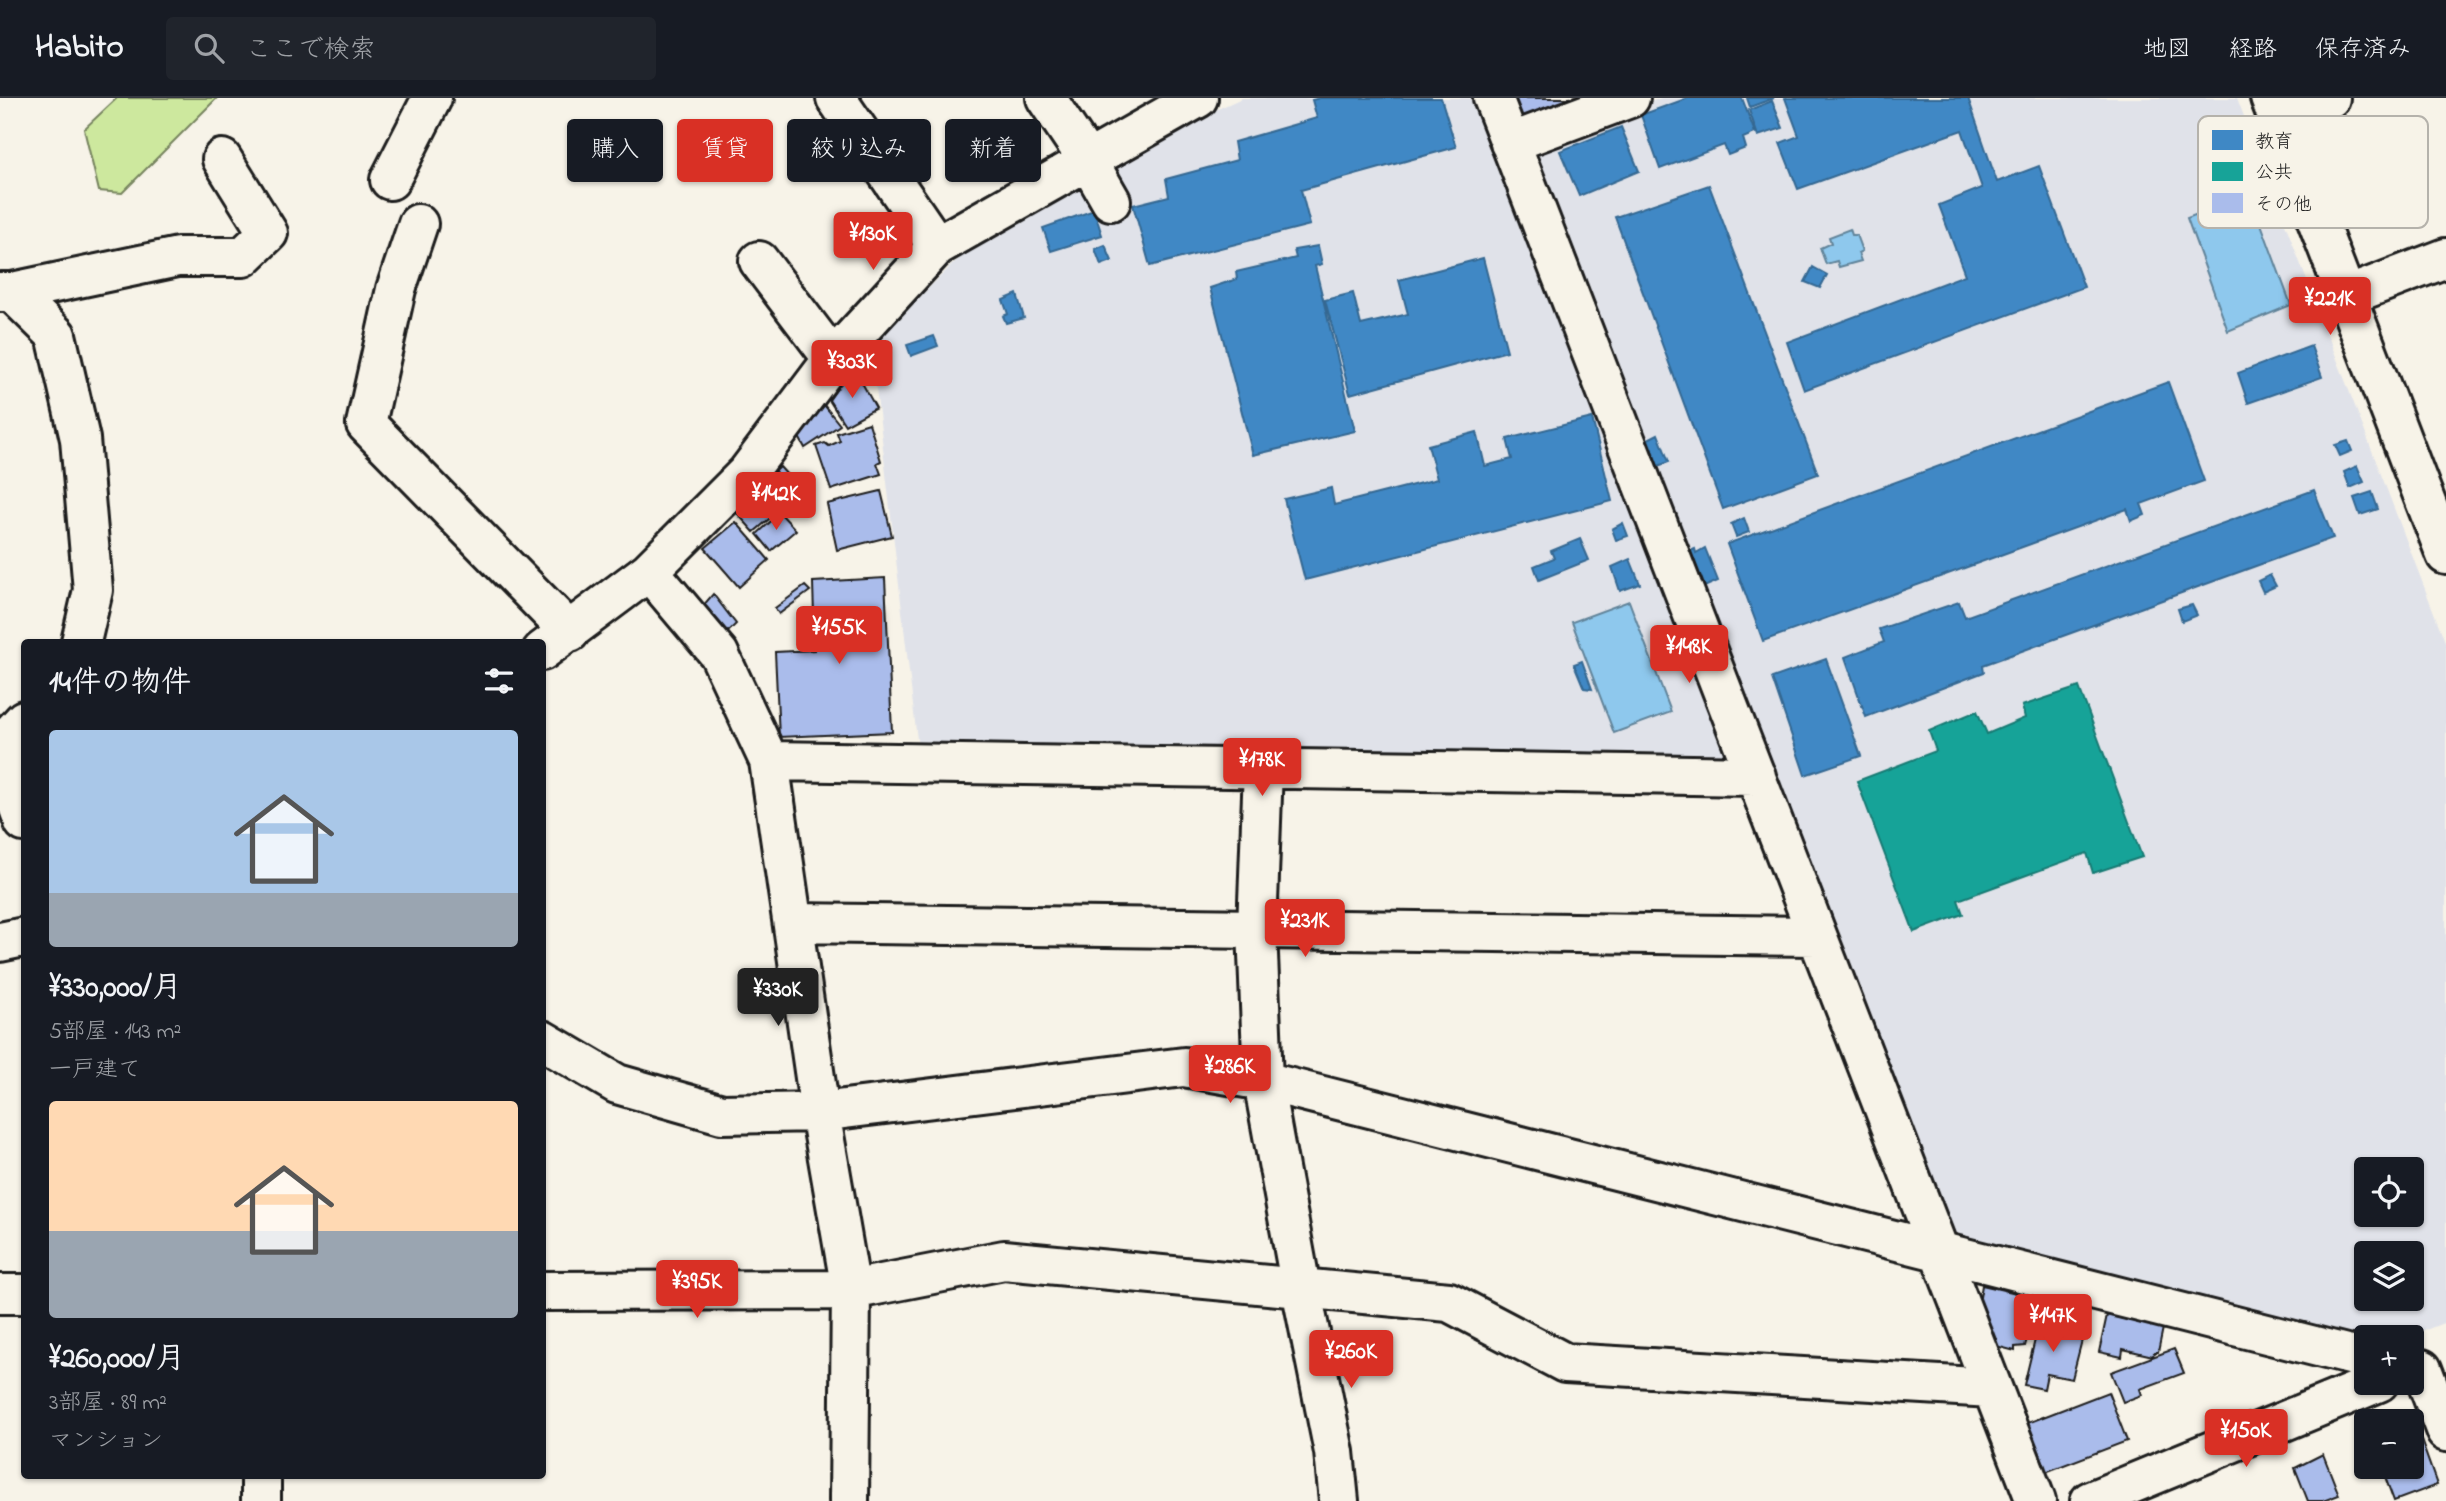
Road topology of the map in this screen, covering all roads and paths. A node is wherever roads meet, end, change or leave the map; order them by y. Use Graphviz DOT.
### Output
graph roads {
  1 [pos="432,98"];
  2 [pos="836,98"];
  3 [pos="1046,98"];
  4 [pos="1198,98"];
  5 [pos="1493,98"];
  6 [pos="1630,98"];
  7 [pos="2330,98"];
  8 [pos="2274,108"];
  9 [pos="1510,142"];
  10 [pos="222,159"];
  11 [pos="1087,159"];
  12 [pos="390,180"];
  13 [pos="1111,201"];
  14 [pos="418,224"];
  15 [pos="2321,228"];
  16 [pos="937,246"];
  17 [pos="2446,258"];
  18 [pos="759,261"];
  19 [pos="6,292"];
  20 [pos="2347,296"];
  21 [pos="833,359"];
  22 [pos="2432,476"];
  23 [pos="2446,555"];
  24 [pos="649,571"];
  25 [pos="82,639"];
  26 [pos="556,642"];
  27 [pos="12,727"];
  28 [pos="769,761"];
  29 [pos="1263,768"];
  30 [pos="1756,776"];
  31 [pos="21,814"];
  32 [pos="793,923"];
  33 [pos="1257,929"];
  34 [pos="1817,936"];
  35 [pos="21,938"];
  36 [pos="0,942"];
  37 [pos="546,1042"];
  38 [pos="1264,1081"];
  39 [pos="820,1112"];
  40 [pos="1938,1251"];
  41 [pos="1301,1288"];
  42 [pos="850,1290"];
  43 [pos="546,1291"];
  44 [pos="0,1294"];
  45 [pos="21,1294"];
  46 [pos="2354,1356"];
  47 [pos="2426,1366"];
  48 [pos="1992,1388"];
  49 [pos="2354,1392"];
  50 [pos="2446,1432"];
  51 [pos="261,1479"];
  52 [pos="261,1501"];
  53 [pos="849,1501"];
  54 [pos="1339,1501"];
  55 [pos="2036,1501"];
  56 [pos="2091,1501"];
  1 -- 12 [label="street"];
  2 -- 16 [label="street"];
  3 -- 11 [label="street"];
  4 -- 11 [label="street"];
  5 -- 9 [label="street"];
  6 -- 9 [label="street"];
  7 -- 8 [label="street"];
  9 -- 30 [label="street"];
  10 -- 19 [label="street"];
  11 -- 13 [label="street"];
  11 -- 16 [label="street"];
  14 -- 26 [label="street"];
  15 -- 20 [label="street"];
  16 -- 21 [label="street"];
  17 -- 20 [label="street"];
  18 -- 21 [label="street"];
  19 -- 25 [label="street"];
  20 -- 22 [label="street"];
  21 -- 24 [label="street"];
  22 -- 23 [label="street"];
  24 -- 26 [label="street"];
  24 -- 28 [label="street"];
  27 -- 31 [label="street"];
  28 -- 29 [label="street"];
  28 -- 32 [label="street"];
  29 -- 30 [label="street"];
  29 -- 33 [label="street"];
  30 -- 34 [label="street"];
  32 -- 33 [label="street"];
  32 -- 39 [label="street"];
  33 -- 34 [label="street"];
  33 -- 38 [label="street"];
  34 -- 40 [label="street"];
  35 -- 36 [label="street"];
  37 -- 39 [label="street"];
  38 -- 39 [label="street"];
  38 -- 40 [label="street"];
  38 -- 41 [label="street"];
  39 -- 42 [label="street"];
  40 -- 46 [label="street"];
  40 -- 48 [label="street"];
  41 -- 42 [label="street"];
  41 -- 48 [label="street"];
  41 -- 54 [label="street"];
  42 -- 43 [label="street"];
  42 -- 53 [label="street"];
  44 -- 45 [label="street"];
  47 -- 50 [label="street"];
  48 -- 55 [label="street"];
  49 -- 56 [label="street"];
  51 -- 52 [label="street"];
}
